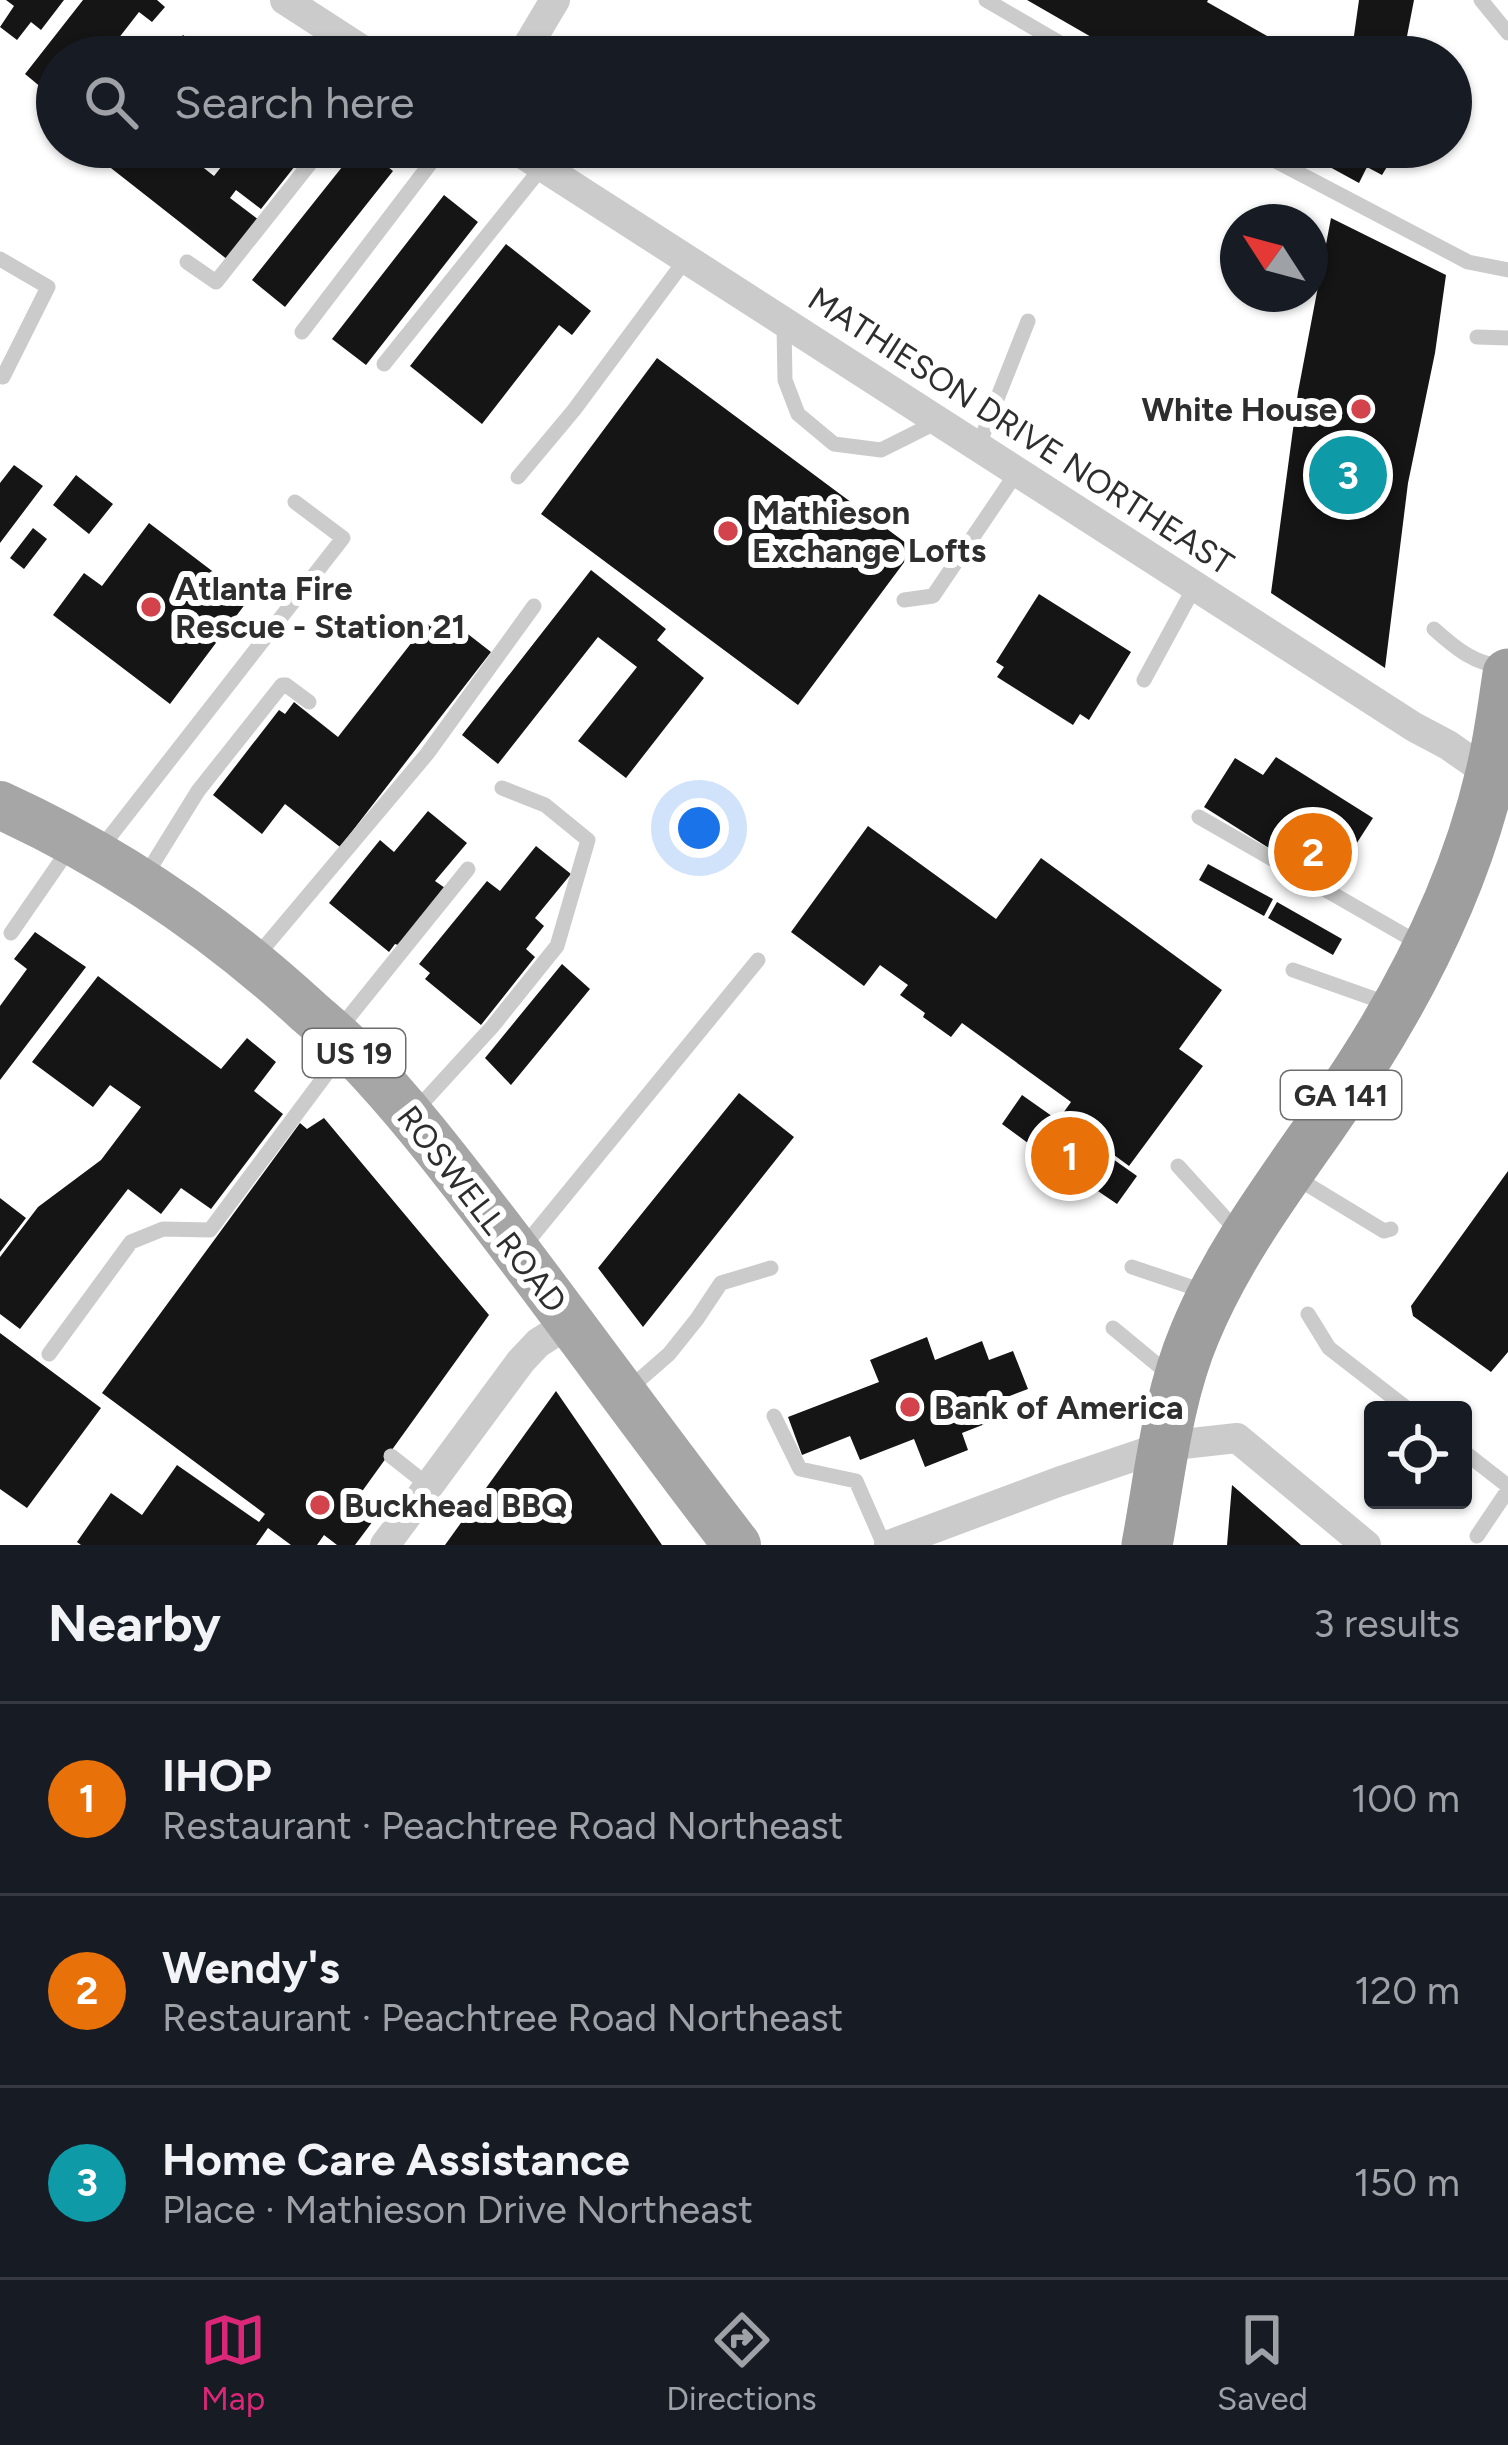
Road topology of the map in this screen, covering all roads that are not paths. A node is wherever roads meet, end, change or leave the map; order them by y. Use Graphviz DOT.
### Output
graph roads {
  1 [pos="285,0"];
  2 [pos="555,0"];
  3 [pos="986,0"];
  4 [pos="1480,0"];
  5 [pos="1508,33"];
  6 [pos="341,36"];
  7 [pos="534,36"];
  8 [pos="1048,36"];
  9 [pos="306,168"];
  10 [pos="427,168"];
  11 [pos="541,168"];
  12 [pos="546,168"];
  13 [pos="1290,168"];
  14 [pos="0,259"];
  15 [pos="686,259"];
  16 [pos="188,262"];
  17 [pos="1508,270"];
  18 [pos="1028,321"];
  19 [pos="784,322"];
  20 [pos="302,332"];
  21 [pos="1478,337"];
  22 [pos="1508,338"];
  23 [pos="7,351"];
  24 [pos="384,364"];
  25 [pos="3,377"];
  26 [pos="939,421"];
  27 [pos="978,447"];
  28 [pos="1017,472"];
  29 [pos="518,477"];
  30 [pos="296,502"];
  31 [pos="1195,586"];
  32 [pos="904,600"];
  33 [pos="534,606"];
  34 [pos="1434,628"];
  35 [pos="1508,670"];
  36 [pos="1144,680"];
  37 [pos="309,702"];
  38 [pos="1499,780"];
  39 [pos="502,788"];
  40 [pos="0,805"];
  41 [pos="1199,817"];
  42 [pos="85,848"];
  43 [pos="468,869"];
  44 [pos="142,880"];
  45 [pos="11,933"];
  46 [pos="1426,948"];
  47 [pos="253,960"];
  48 [pos="758,960"];
  49 [pos="1293,970"];
  50 [pos="1395,1006"];
  51 [pos="340,1040"];
  52 [pos="410,1116"];
  53 [pos="1178,1166"];
  54 [pos="1288,1172"];
  55 [pos="1391,1229"];
  56 [pos="1243,1238"];
  57 [pos="518,1253"];
  58 [pos="1132,1267"];
  59 [pos="771,1268"];
  60 [pos="1212,1294"];
  61 [pos="1308,1314"];
  62 [pos="571,1322"];
  63 [pos="1113,1328"];
  64 [pos="49,1354"];
  65 [pos="1177,1381"];
  66 [pos="623,1394"];
  67 [pos="1398,1401"];
  68 [pos="774,1416"];
  69 [pos="1166,1446"];
  70 [pos="391,1456"];
  71 [pos="1472,1458"];
  72 [pos="429,1486"];
  73 [pos="1508,1488"];
  74 [pos="1477,1536"];
  75 [pos="385,1545"];
  76 [pos="736,1545"];
  77 [pos="886,1545"];
  78 [pos="1147,1545"];
  79 [pos="1366,1545"];
  1 -- 6 [label="street"];
  2 -- 7 [label="street"];
  3 -- 8 [label="lane"];
  4 -- 5 [label="lane"];
  9 -- 16 [label="lane"];
  10 -- 20 [label="lane"];
  11 -- 24 [label="lane"];
  12 -- 15 [label="street, MATHIESON DRIVE NORTHEAST"];
  13 -- 17 [label="lane"];
  14 -- 23 [label="lane"];
  15 -- 19 [label="street, MATHIESON DRIVE NORTHEAST"];
  15 -- 29 [label="lane"];
  18 -- 27 [label="lane"];
  19 -- 26 [label="street, MATHIESON DRIVE NORTHEAST"];
  19 -- 26 [label="lane"];
  21 -- 22 [label="lane"];
  23 -- 25 [label="lane"];
  26 -- 27 [label="street, MATHIESON DRIVE NORTHEAST"];
  27 -- 28 [label="street, MATHIESON DRIVE NORTHEAST"];
  28 -- 31 [label="street, MATHIESON DRIVE NORTHEAST"];
  28 -- 32 [label="lane"];
  30 -- 42 [label="lane"];
  31 -- 36 [label="lane"];
  31 -- 38 [label="street, MATHIESON DRIVE NORTHEAST"];
  33 -- 47 [label="lane"];
  34 -- 35 [label="lane"];
  35 -- 38 [label="highway, GA 141"];
  37 -- 44 [label="lane"];
  38 -- 46 [label="highway, GA 141"];
  39 -- 52 [label="lane"];
  40 -- 42 [label="main road, ROSWELL ROAD / US 19"];
  41 -- 46 [label="lane"];
  42 -- 44 [label="main road, ROSWELL ROAD / US 19"];
  42 -- 45 [label="lane"];
  43 -- 51 [label="lane"];
  44 -- 47 [label="main road, ROSWELL ROAD / US 19"];
  46 -- 50 [label="highway, GA 141"];
  47 -- 51 [label="main road, ROSWELL ROAD / US 19"];
  48 -- 57 [label="lane"];
  49 -- 50 [label="lane"];
  50 -- 54 [label="highway, GA 141"];
  51 -- 52 [label="main road, ROSWELL ROAD / US 19"];
  51 -- 64 [label="lane"];
  52 -- 57 [label="main road, ROSWELL ROAD / US 19"];
  53 -- 56 [label="lane"];
  54 -- 55 [label="lane"];
  54 -- 56 [label="highway, GA 141"];
  56 -- 60 [label="highway, GA 141"];
  57 -- 62 [label="main road, ROSWELL ROAD / US 19"];
  58 -- 60 [label="lane"];
  59 -- 66 [label="lane"];
  60 -- 65 [label="highway, GA 141"];
  61 -- 67 [label="lane"];
  62 -- 66 [label="main road, ROSWELL ROAD / US 19"];
  62 -- 72 [label="street"];
  63 -- 65 [label="lane"];
  65 -- 69 [label="highway, GA 141"];
  66 -- 76 [label="main road, ROSWELL ROAD / US 19"];
  68 -- 77 [label="lane"];
  69 -- 77 [label="street"];
  69 -- 78 [label="highway, GA 141"];
  69 -- 79 [label="street"];
  70 -- 72 [label="lane"];
  71 -- 73 [label="lane"];
  72 -- 75 [label="street"];
  73 -- 74 [label="lane"];
}
